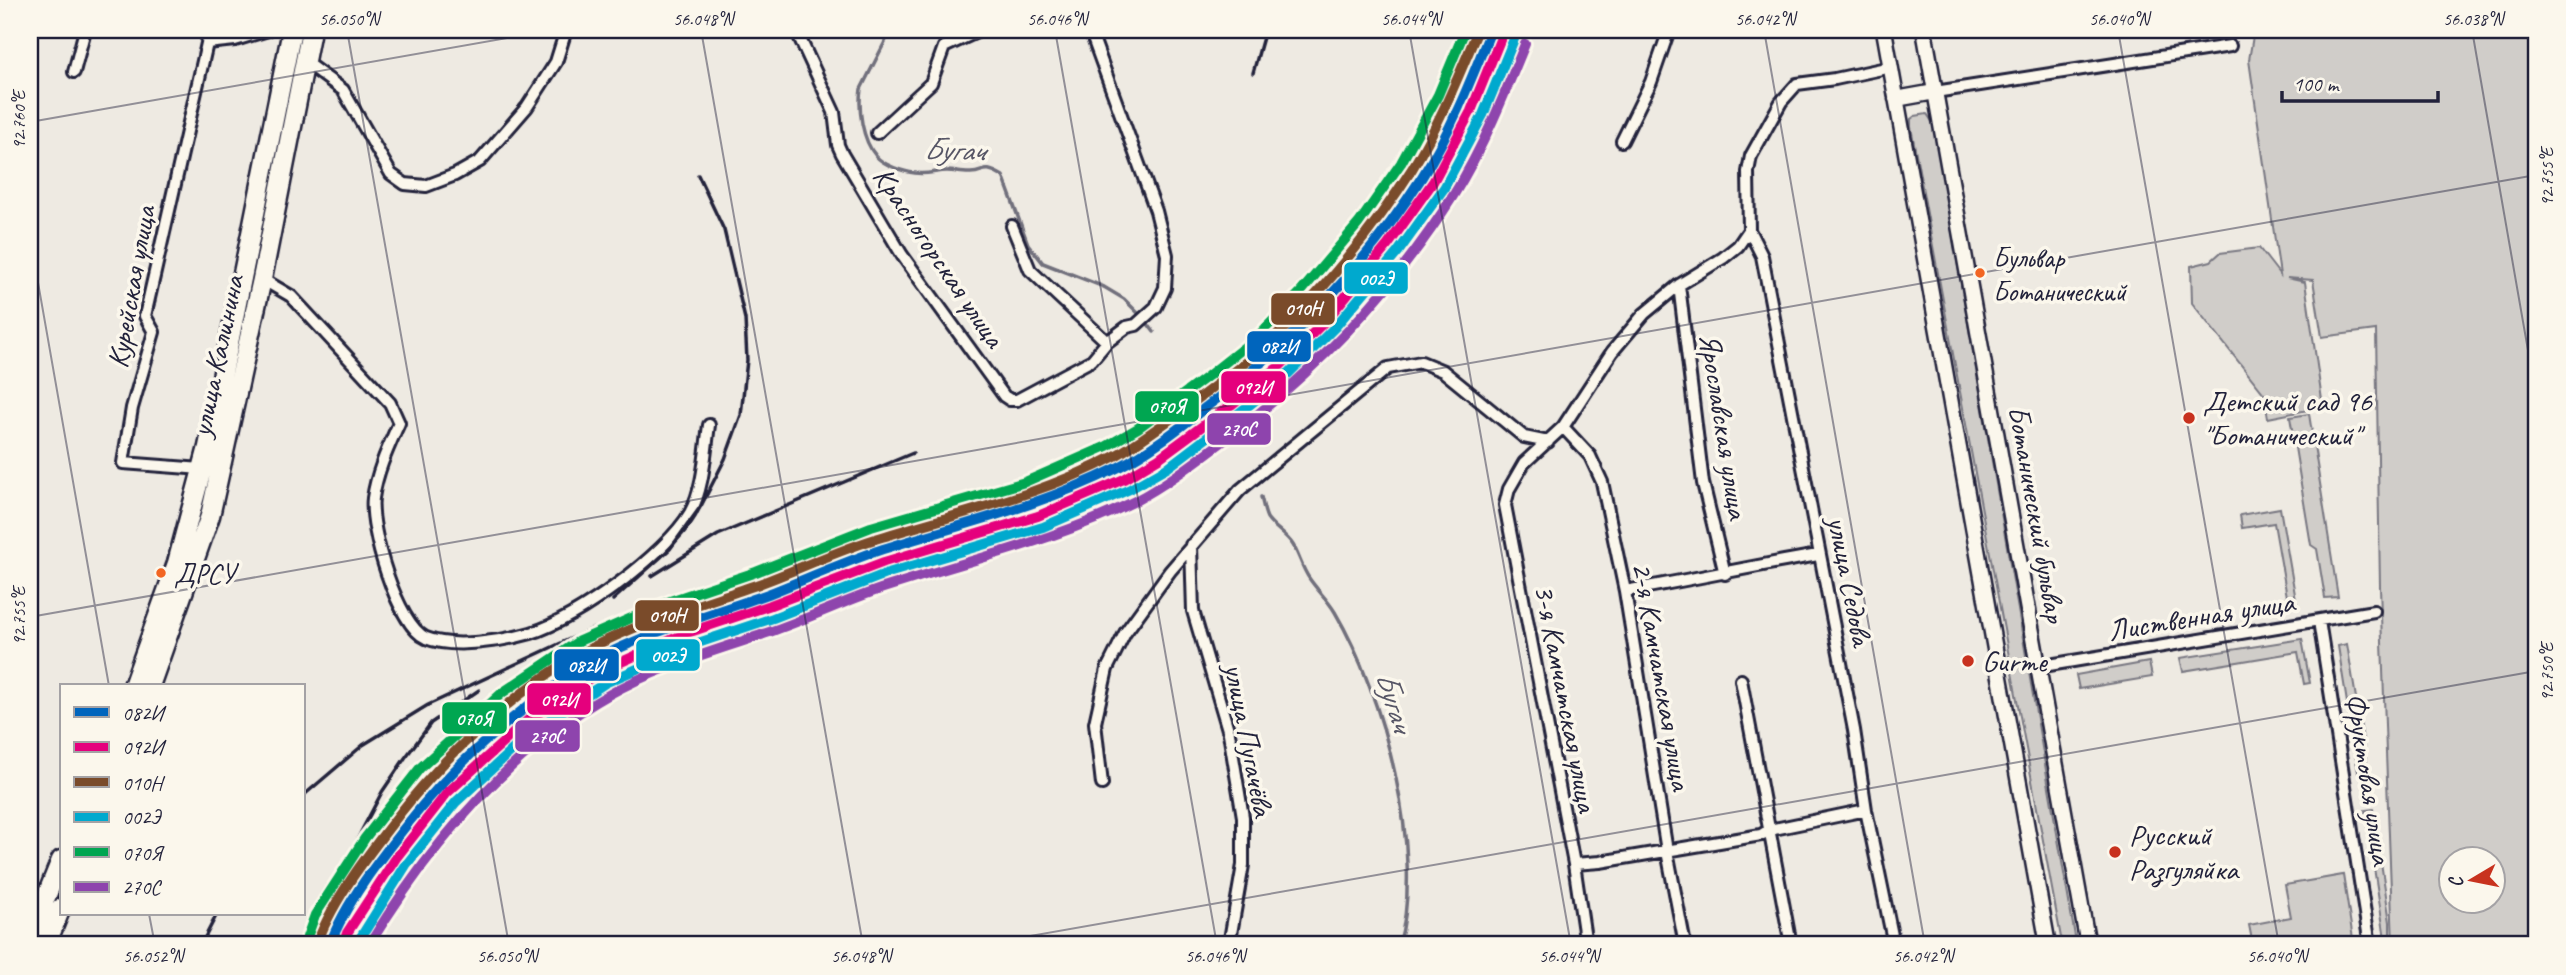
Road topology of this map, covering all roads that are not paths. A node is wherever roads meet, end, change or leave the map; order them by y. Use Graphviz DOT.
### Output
graph roads {
  1 [pos="85,30"];
  2 [pos="210,30"];
  3 [pos="268,30"];
  4 [pos="292,30"];
  5 [pos="311,30"];
  6 [pos="566,30"];
  7 [pos="796,30"];
  8 [pos="982,30"];
  9 [pos="1090,30"];
  10 [pos="1669,30"];
  11 [pos="1884,30"];
  12 [pos="1924,30"];
  13 [pos="207,43"];
  14 [pos="2230,46"];
  15 [pos="304,62"];
  16 [pos="1891,67"];
  17 [pos="74,72"];
  18 [pos="1936,92"];
  19 [pos="1896,99"];
  20 [pos="877,133"];
  21 [pos="1622,141"];
  22 [pos="1012,226"];
  23 [pos="1749,230"];
  24 [pos="262,279"];
  25 [pos="1679,285"];
  26 [pos="1107,342"];
  27 [pos="709,425"];
  28 [pos="1563,428"];
  29 [pos="1548,442"];
  30 [pos="202,469"];
  31 [pos="1191,545"];
  32 [pos="1818,555"];
  33 [pos="1725,574"];
  34 [pos="1625,591"];
  35 [pos="2374,611"];
  36 [pos="2319,621"];
  37 [pos="2037,667"];
  38 [pos="1741,680"];
  39 [pos="134,684"];
  40 [pos="151,684"];
  41 [pos="1102,784"];
  42 [pos="1866,810"];
  43 [pos="1769,830"];
  44 [pos="1667,851"];
  45 [pos="60,862"];
  46 [pos="1574,863"];
  47 [pos="60,910"];
  48 [pos="30,937"];
  49 [pos="46,945"];
  50 [pos="1229,945"];
  51 [pos="1586,945"];
  52 [pos="1685,945"];
  53 [pos="1791,945"];
  54 [pos="1895,945"];
  55 [pos="2048,945"];
  56 [pos="2088,945"];
  57 [pos="2370,945"];
  1 -- 17 [label="street"];
  2 -- 13 [label="street, Курейская улица"];
  3 -- 13 [label="street"];
  4 -- 30 [label="main road, улица Калинина"];
  5 -- 15 [label="main road, улица Калинина"];
  6 -- 15 [label="street"];
  7 -- 26 [label="street, Красногорская улица"];
  8 -- 20 [label="street"];
  9 -- 26 [label="street, Красногорская улица"];
  10 -- 21 [label="street"];
  11 -- 16 [label="street"];
  12 -- 18 [label="street, Ботанический бульвар"];
  13 -- 30 [label="street, Курейская улица"];
  14 -- 18 [label="street"];
  15 -- 24 [label="main road, улица Калинина"];
  16 -- 19 [label="street"];
  16 -- 23 [label="street"];
  18 -- 19 [label="street"];
  18 -- 37 [label="street, Ботанический бульвар"];
  19 -- 55 [label="street"];
  22 -- 26 [label="street"];
  23 -- 25 [label="street"];
  23 -- 32 [label="street, улица Седова"];
  24 -- 27 [label="street"];
  24 -- 40 [label="main road, улица Калинина"];
  25 -- 28 [label="street"];
  25 -- 33 [label="street, Ярославская улица"];
  28 -- 29 [label="street"];
  28 -- 34 [label="street, 2-я Камчатская улица"];
  29 -- 31 [label="street"];
  29 -- 46 [label="street, 3-я Камчатская улица"];
  30 -- 39 [label="main road, улица Калинина"];
  31 -- 41 [label="street"];
  31 -- 50 [label="street, улица Пугачёва"];
  32 -- 33 [label="street"];
  32 -- 42 [label="street, улица Седова"];
  33 -- 34 [label="street"];
  34 -- 44 [label="street, 2-я Камчатская улица"];
  35 -- 36 [label="street, Лиственная улица"];
  36 -- 37 [label="street, Лиственная улица"];
  36 -- 57 [label="street, Фруктовая улица"];
  37 -- 56 [label="street, Ботанический бульвар"];
  38 -- 43 [label="street"];
  42 -- 43 [label="street"];
  42 -- 54 [label="street, улица Седова"];
  43 -- 44 [label="street"];
  43 -- 53 [label="street"];
  44 -- 46 [label="street"];
  44 -- 52 [label="street, 2-я Камчатская улица"];
  45 -- 48 [label="main road"];
  46 -- 51 [label="street, 3-я Камчатская улица"];
  47 -- 49 [label="main road"];
}
